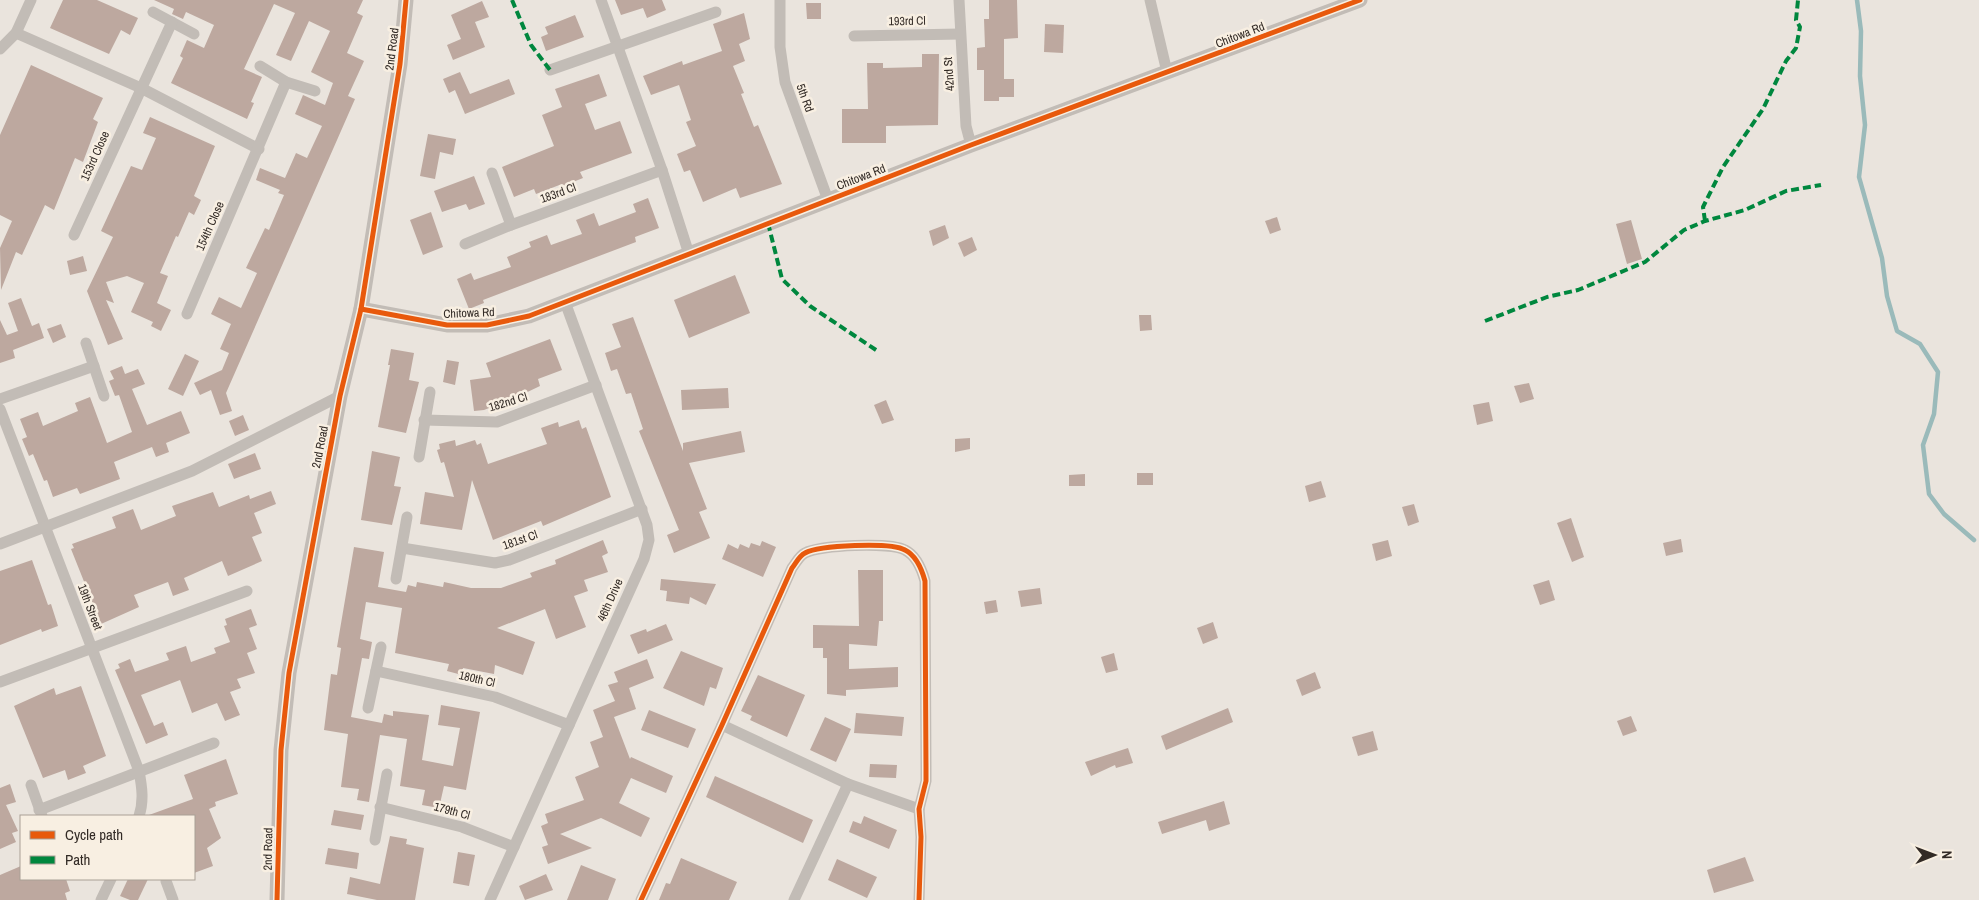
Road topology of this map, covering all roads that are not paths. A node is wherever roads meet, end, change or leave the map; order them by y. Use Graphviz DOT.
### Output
graph roads {
  1 [pos="31,0"];
  2 [pos="406,0"];
  3 [pos="601,0"];
  4 [pos="780,0"];
  5 [pos="959,0"];
  6 [pos="1150,0"];
  7 [pos="1360,0"];
  8 [pos="153,12"];
  9 [pos="716,12"];
  10 [pos="172,22"];
  11 [pos="16,33"];
  12 [pos="194,34"];
  13 [pos="960,34"];
  14 [pos="854,36"];
  15 [pos="617,45"];
  16 [pos="0,49"];
  17 [pos="260,66"];
  18 [pos="550,70"];
  19 [pos="1167,72"];
  20 [pos="286,82"];
  21 [pos="140,88"];
  22 [pos="314,91"];
  23 [pos="971,145"];
  24 [pos="259,149"];
  25 [pos="662,170"];
  26 [pos="492,173"];
  27 [pos="828,200"];
  28 [pos="511,225"];
  29 [pos="74,235"];
  30 [pos="465,244"];
  31 [pos="689,254"];
  32 [pos="565,302"];
  33 [pos="361,309"];
  34 [pos="187,314"];
  35 [pos="86,342"];
  36 [pos="94,366"];
  37 [pos="596,384"];
  38 [pos="430,392"];
  39 [pos="104,396"];
  40 [pos="340,396"];
  41 [pos="0,399"];
  42 [pos="0,409"];
  43 [pos="424,420"];
  44 [pos="419,457"];
  45 [pos="642,510"];
  46 [pos="407,517"];
  47 [pos="44,527"];
  48 [pos="0,544"];
  49 [pos="402,548"];
  50 [pos="396,579"];
  51 [pos="247,591"];
  52 [pos="91,648"];
  53 [pos="381,648"];
  54 [pos="376,671"];
  55 [pos="0,682"];
  56 [pos="368,708"];
  57 [pos="568,724"];
  58 [pos="722,725"];
  59 [pos="214,743"];
  60 [pos="139,771"];
  61 [pos="387,774"];
  62 [pos="848,784"];
  63 [pos="30,785"];
  64 [pos="380,807"];
  65 [pos="919,809"];
  66 [pos="41,813"];
  67 [pos="138,815"];
  68 [pos="375,840"];
  69 [pos="514,847"];
  70 [pos="111,880"];
  71 [pos="166,881"];
  72 [pos="101,900"];
  73 [pos="173,900"];
  74 [pos="277,900"];
  75 [pos="490,900"];
  76 [pos="641,900"];
  77 [pos="794,900"];
  78 [pos="920,900"];
  1 -- 11 [label="street"];
  2 -- 33 [label="street, 2nd Road"];
  3 -- 15 [label="street"];
  4 -- 27 [label="street, 5th Rd"];
  5 -- 13 [label="street, 42nd St"];
  6 -- 19 [label="street"];
  7 -- 19 [label="street, Chitowa Rd"];
  8 -- 10 [label="street"];
  9 -- 15 [label="street"];
  10 -- 12 [label="street"];
  10 -- 21 [label="street, 153rd Close"];
  11 -- 16 [label="street"];
  11 -- 21 [label="street"];
  13 -- 14 [label="street, 193rd Cl"];
  13 -- 23 [label="street, 42nd St"];
  15 -- 18 [label="street"];
  15 -- 25 [label="street"];
  17 -- 20 [label="street"];
  19 -- 23 [label="street, Chitowa Rd"];
  20 -- 22 [label="street"];
  20 -- 24 [label="street, 154th Close"];
  21 -- 24 [label="street"];
  21 -- 29 [label="street, 153rd Close"];
  23 -- 27 [label="street, Chitowa Rd"];
  24 -- 34 [label="street, 154th Close"];
  25 -- 28 [label="street, 183rd Cl"];
  25 -- 31 [label="street"];
  26 -- 28 [label="street"];
  27 -- 31 [label="street, Chitowa Rd"];
  28 -- 30 [label="street, 183rd Cl"];
  31 -- 32 [label="street, Chitowa Rd"];
  32 -- 33 [label="street, Chitowa Rd"];
  32 -- 37 [label="street, 46th Drive"];
  33 -- 40 [label="street, 2nd Road"];
  35 -- 36 [label="street"];
  36 -- 39 [label="street"];
  36 -- 41 [label="street"];
  37 -- 43 [label="street, 182nd Cl"];
  37 -- 45 [label="street, 46th Drive"];
  38 -- 43 [label="street"];
  40 -- 47 [label="street"];
  40 -- 74 [label="street, 2nd Road"];
  42 -- 47 [label="street, 19th Street"];
  43 -- 44 [label="street"];
  45 -- 49 [label="street, 181st Cl"];
  45 -- 57 [label="street, 46th Drive"];
  46 -- 49 [label="street"];
  47 -- 48 [label="street"];
  47 -- 52 [label="street, 19th Street"];
  49 -- 50 [label="street"];
  51 -- 52 [label="street"];
  52 -- 55 [label="street"];
  52 -- 60 [label="street, 19th Street"];
  53 -- 54 [label="street"];
  54 -- 56 [label="street"];
  54 -- 57 [label="street, 180th Cl"];
  57 -- 69 [label="street, 46th Drive"];
  58 -- 62 [label="street"];
  58 -- 65 [label="street"];
  58 -- 76 [label="street"];
  59 -- 60 [label="street"];
  60 -- 66 [label="street"];
  60 -- 67 [label="street, 19th Street"];
  61 -- 64 [label="street"];
  62 -- 65 [label="street"];
  62 -- 77 [label="street"];
  63 -- 66 [label="street"];
  64 -- 68 [label="street"];
  64 -- 69 [label="street, 179th Cl"];
  65 -- 78 [label="street"];
  69 -- 75 [label="street, 46th Drive"];
  70 -- 72 [label="street"];
  71 -- 73 [label="street"];
}
